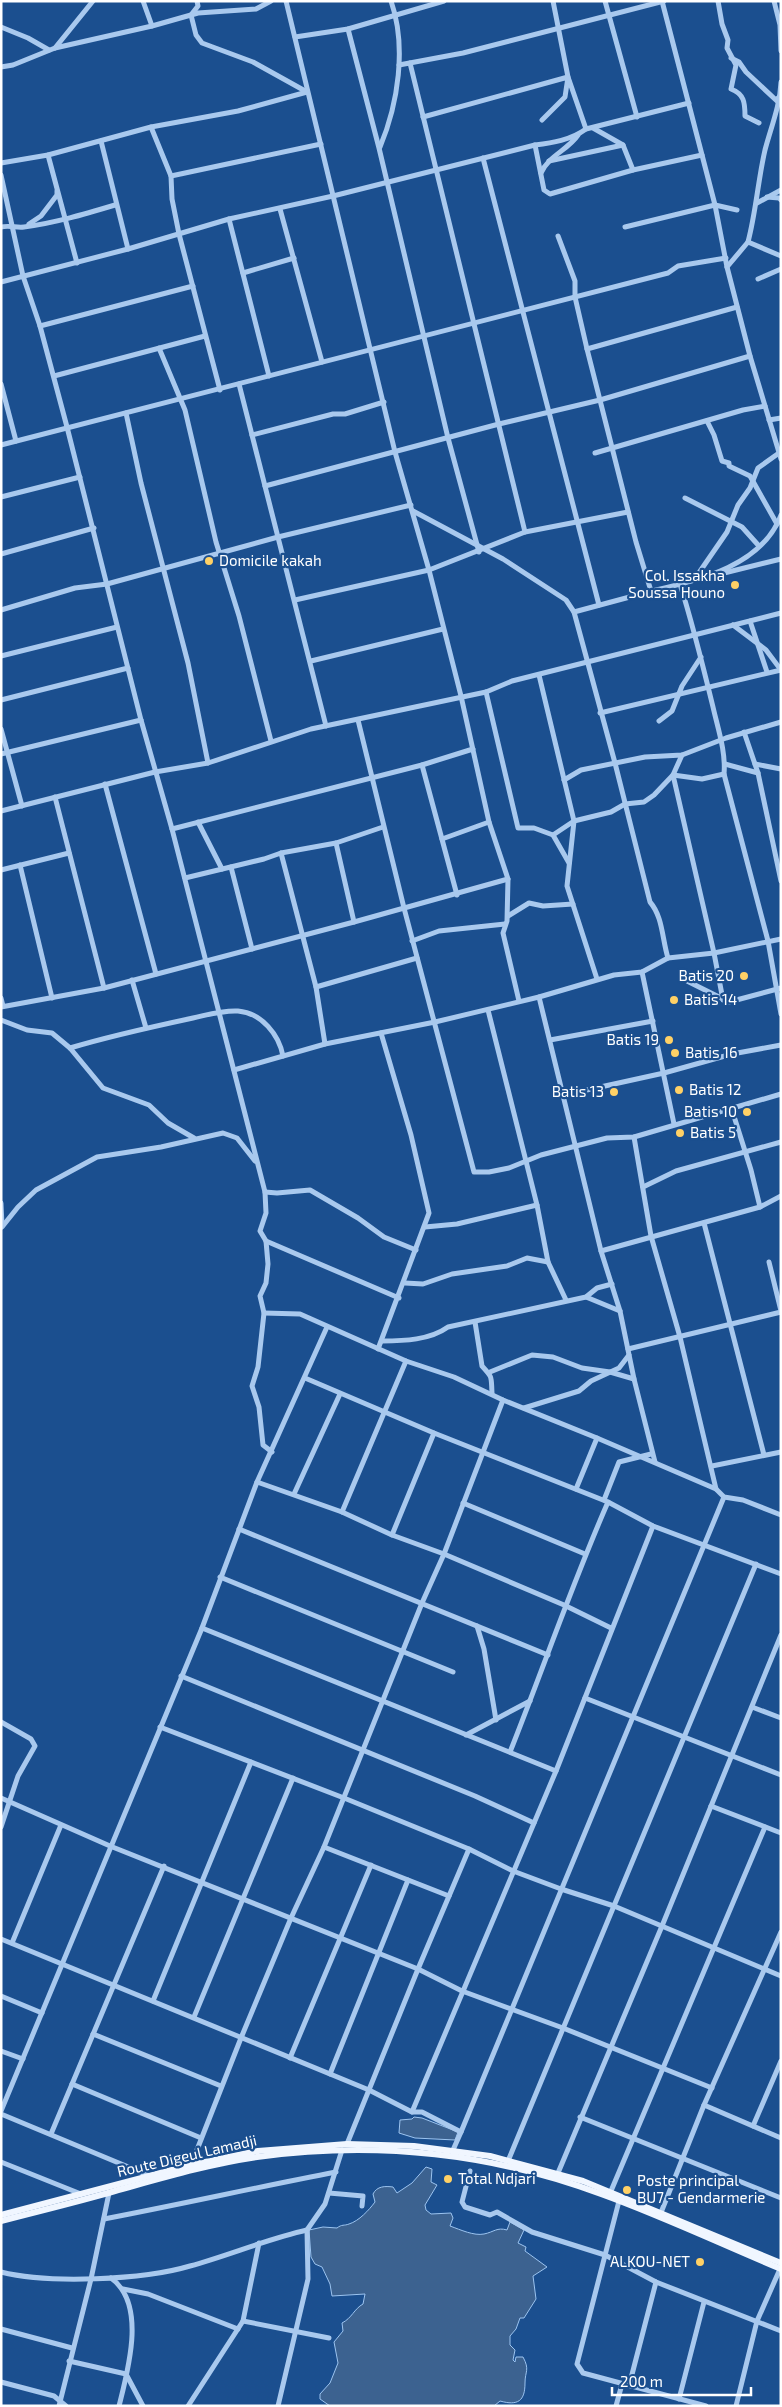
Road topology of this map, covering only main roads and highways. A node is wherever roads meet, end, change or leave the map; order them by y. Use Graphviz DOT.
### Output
graph roads {
  1 [pos="1,2215"];
  2 [pos="660,2215"];
  3 [pos="1,2221"];
  4 [pos="781,2263"];
  5 [pos="780,2269"];
  1 -- 2 [label="main road, Route Digeul Lamadji"];
  2 -- 3 [label="main road"];
  2 -- 4 [label="main road, Route Digeul Lamadji"];
  2 -- 5 [label="main road"];
}
